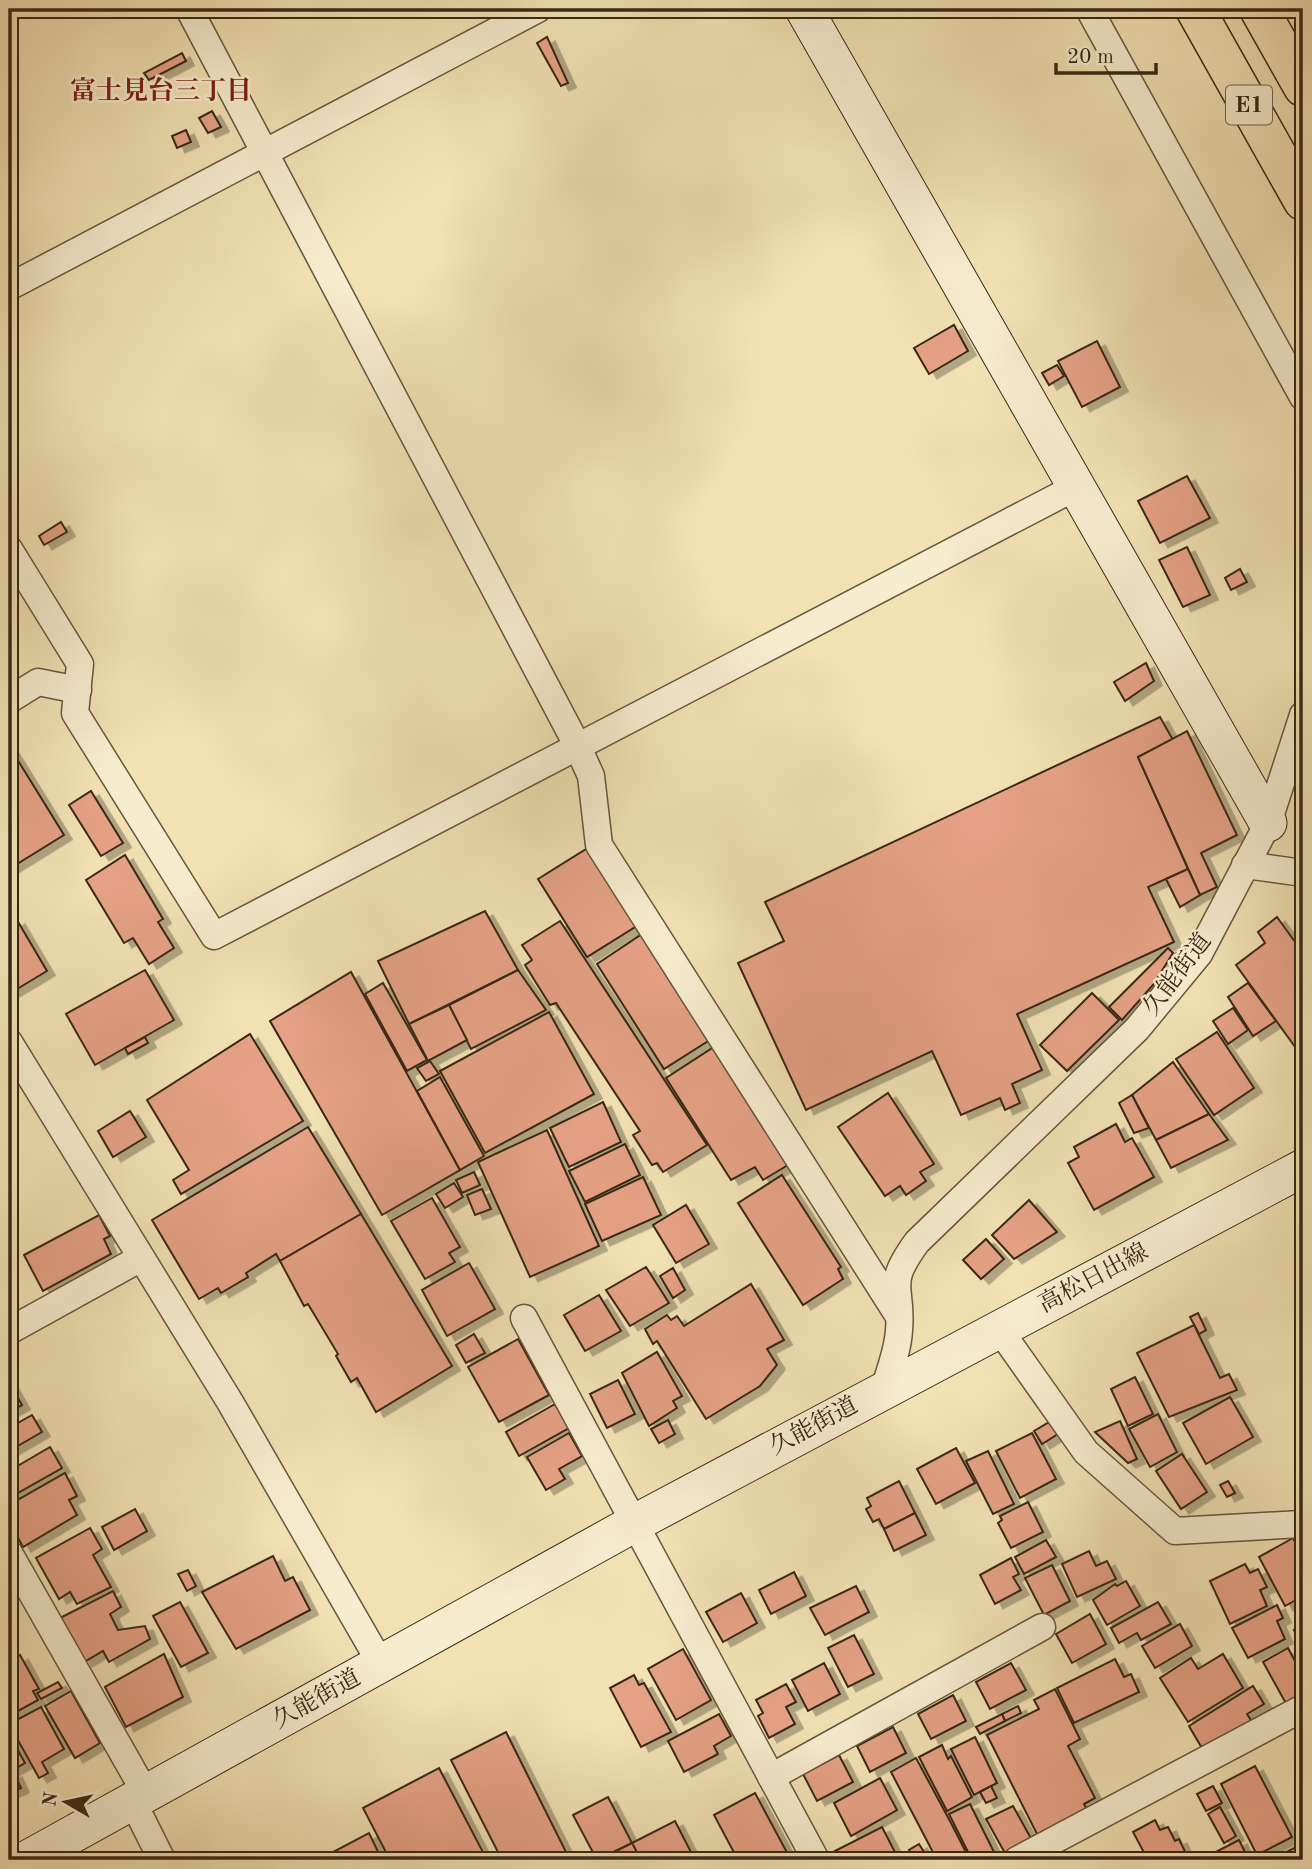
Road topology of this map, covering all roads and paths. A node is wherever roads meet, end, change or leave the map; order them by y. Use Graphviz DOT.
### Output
graph roads {
  1 [pos="189,9"];
  2 [pos="538,9"];
  3 [pos="804,9"];
  4 [pos="1090,9"];
  5 [pos="1195,9"];
  6 [pos="1259,9"];
  7 [pos="1303,87"];
  8 [pos="267,152"];
  9 [pos="1303,201"];
  10 [pos="9,287"];
  11 [pos="1303,397"];
  12 [pos="1076,487"];
  13 [pos="9,549"];
  14 [pos="78,690"];
  15 [pos="9,700"];
  16 [pos="1303,715"];
  17 [pos="577,745"];
  18 [pos="1268,823"];
  19 [pos="1245,865"];
  20 [pos="1303,873"];
  21 [pos="9,1042"];
  22 [pos="1303,1168"];
  23 [pos="141,1258"];
  24 [pos="898,1315"];
  25 [pos="524,1318"];
  26 [pos="999,1329"];
  27 [pos="9,1331"];
  28 [pos="884,1389"];
  29 [pos="635,1523"];
  30 [pos="1303,1528"];
  31 [pos="9,1553"];
  32 [pos="1042,1627"];
  33 [pos="381,1664"];
  34 [pos="1303,1708"];
  35 [pos="771,1777"];
  36 [pos="140,1798"];
  37 [pos="26,1860"];
  38 [pos="162,1860"];
  39 [pos="816,1860"];
  40 [pos="1017,1860"];
  1 -- 8 [label="street"];
  2 -- 8 [label="street"];
  3 -- 12 [label="main road"];
  4 -- 11 [label="street"];
  5 -- 9 [label="highway, E1"];
  6 -- 7 [label="highway, E1"];
  8 -- 10 [label="street"];
  8 -- 17 [label="street"];
  12 -- 17 [label="street"];
  12 -- 18 [label="main road"];
  13 -- 14 [label="street"];
  14 -- 15 [label="street"];
  14 -- 17 [label="street"];
  16 -- 18 [label="street, 久能街道"];
  17 -- 24 [label="street"];
  18 -- 19 [label="street, 久能街道"];
  19 -- 20 [label="street"];
  19 -- 24 [label="street, 久能街道"];
  21 -- 23 [label="street"];
  22 -- 26 [label="main road, 高松日出線"];
  23 -- 27 [label="street"];
  23 -- 33 [label="street"];
  24 -- 28 [label="street, 久能街道"];
  25 -- 29 [label="street"];
  26 -- 28 [label="main road, 高松日出線"];
  26 -- 30 [label="street"];
  28 -- 29 [label="main road, 久能街道"];
  29 -- 33 [label="main road, 久能街道"];
  29 -- 35 [label="street"];
  31 -- 36 [label="street"];
  32 -- 35 [label="street"];
  33 -- 36 [label="main road, 久能街道"];
  34 -- 40 [label="street"];
  35 -- 39 [label="street"];
  36 -- 37 [label="main road, 久能街道"];
  36 -- 38 [label="street"];
}
